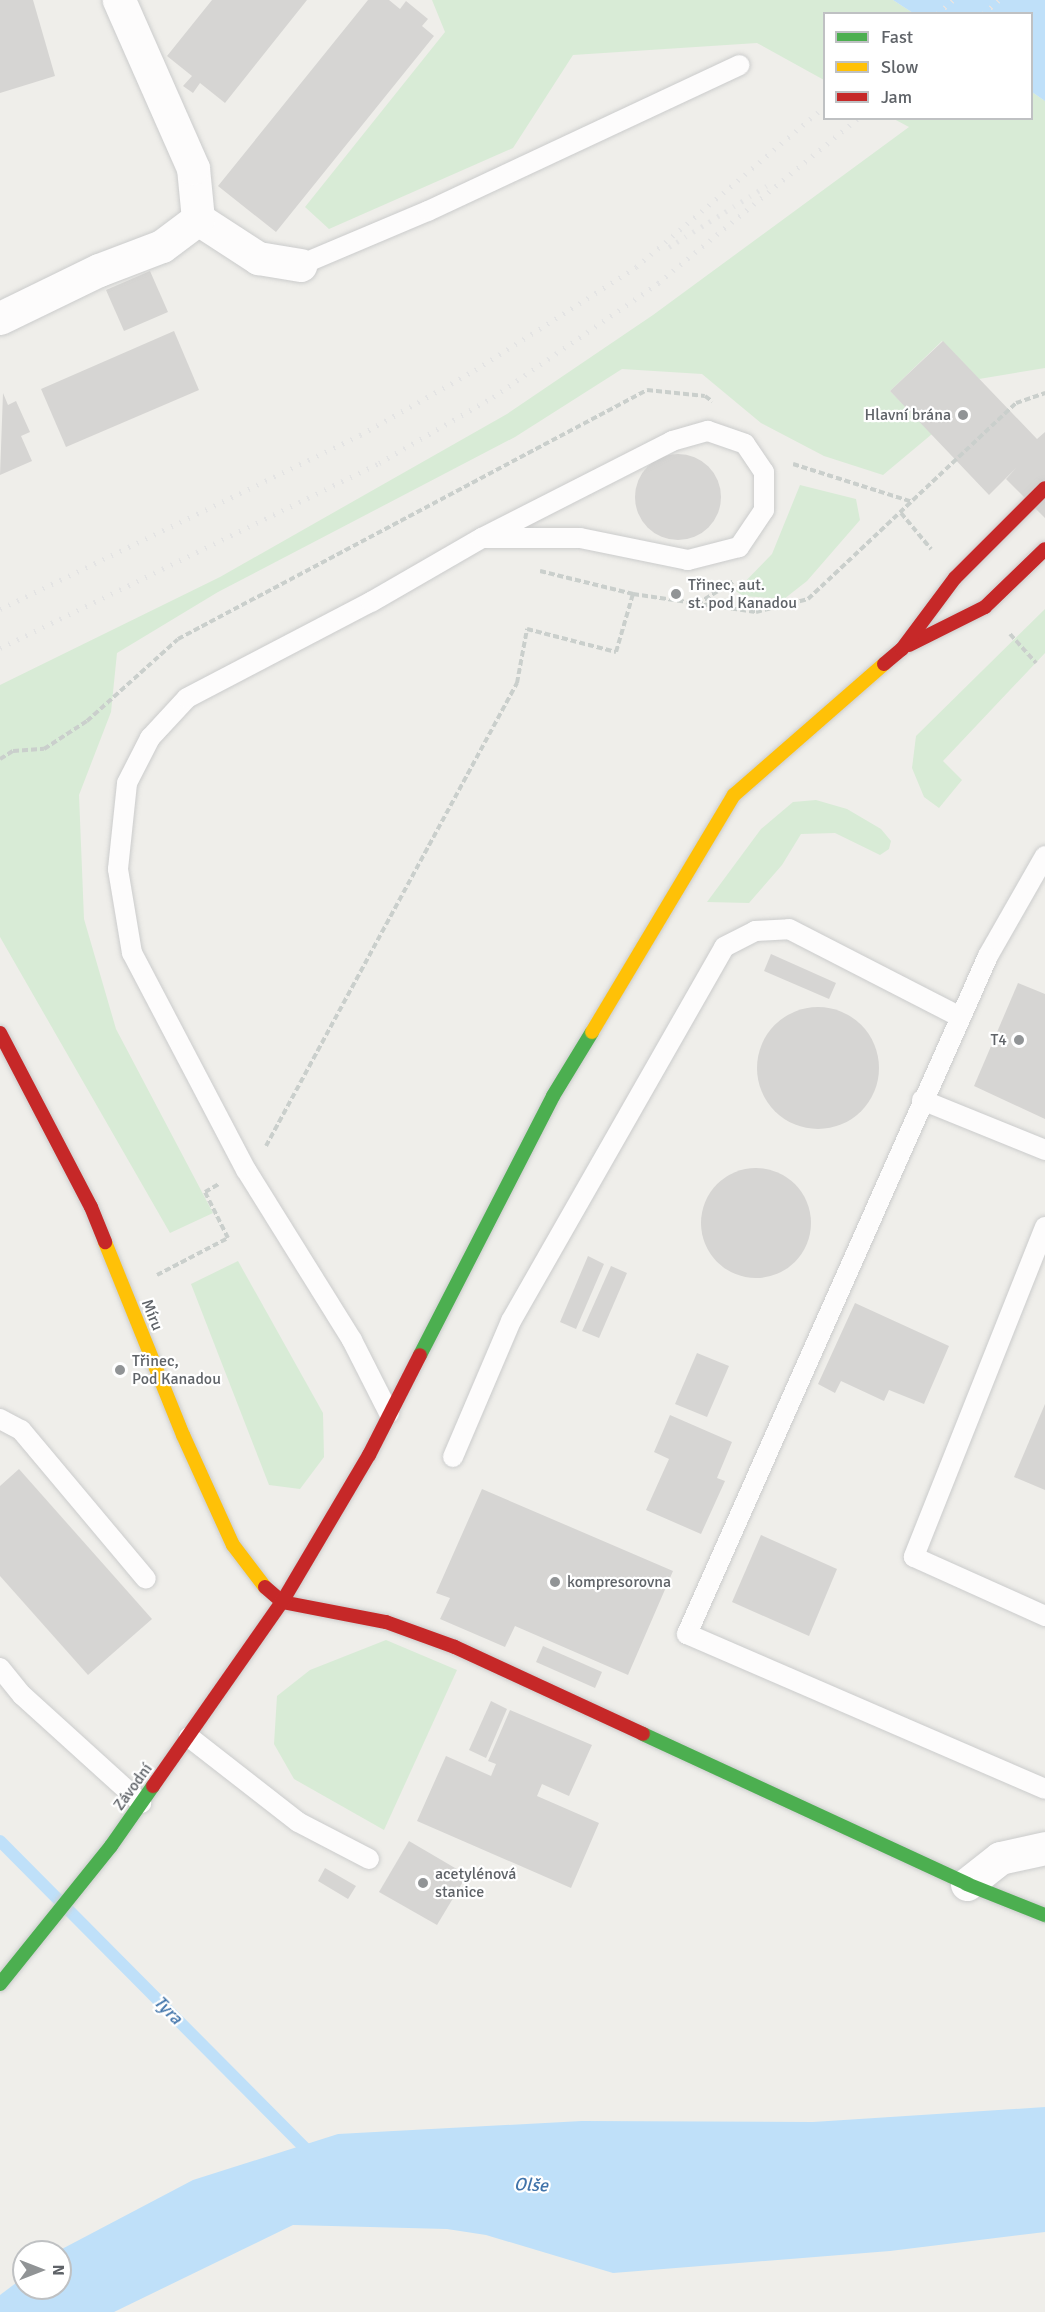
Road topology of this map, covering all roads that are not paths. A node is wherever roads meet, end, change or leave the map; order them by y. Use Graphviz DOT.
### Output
graph roads {
  1 [pos="119,0"];
  2 [pos="739,65"];
  3 [pos="198,219"];
  4 [pos="300,265"];
  5 [pos="0,318"];
  6 [pos="1045,488"];
  7 [pos="482,538"];
  8 [pos="1045,549"];
  9 [pos="902,649"];
  10 [pos="1045,856"];
  11 [pos="960,1017"];
  12 [pos="0,1033"];
  13 [pos="922,1100"];
  14 [pos="1045,1150"];
  15 [pos="1045,1227"];
  16 [pos="389,1413"];
  17 [pos="0,1419"];
  18 [pos="453,1456"];
  19 [pos="146,1579"];
  20 [pos="282,1602"];
  21 [pos="1045,1616"];
  22 [pos="0,1668"];
  23 [pos="189,1737"];
  24 [pos="1045,1789"];
  25 [pos="141,1803"];
  26 [pos="1045,1848"];
  27 [pos="369,1859"];
  28 [pos="967,1884"];
  29 [pos="1045,1915"];
  30 [pos="0,1984"];
  1 -- 3 [label="street"];
  2 -- 4 [label="lane"];
  3 -- 4 [label="street"];
  3 -- 5 [label="street"];
  6 -- 9 [label="street"];
  7 -- 7 [label="lane"];
  7 -- 16 [label="lane"];
  8 -- 9 [label="street"];
  9 -- 16 [label="street, Závodní"];
  10 -- 11 [label="lane"];
  11 -- 13 [label="lane"];
  11 -- 18 [label="lane"];
  12 -- 20 [label="street, Míru"];
  13 -- 14 [label="lane"];
  13 -- 24 [label="lane"];
  15 -- 21 [label="lane"];
  16 -- 20 [label="street, Závodní"];
  17 -- 19 [label="lane"];
  20 -- 23 [label="street, Závodní"];
  20 -- 28 [label="street"];
  22 -- 25 [label="lane"];
  23 -- 25 [label="street, Závodní"];
  23 -- 27 [label="lane"];
  25 -- 30 [label="street, Závodní"];
  26 -- 28 [label="street"];
  28 -- 29 [label="street"];
}
